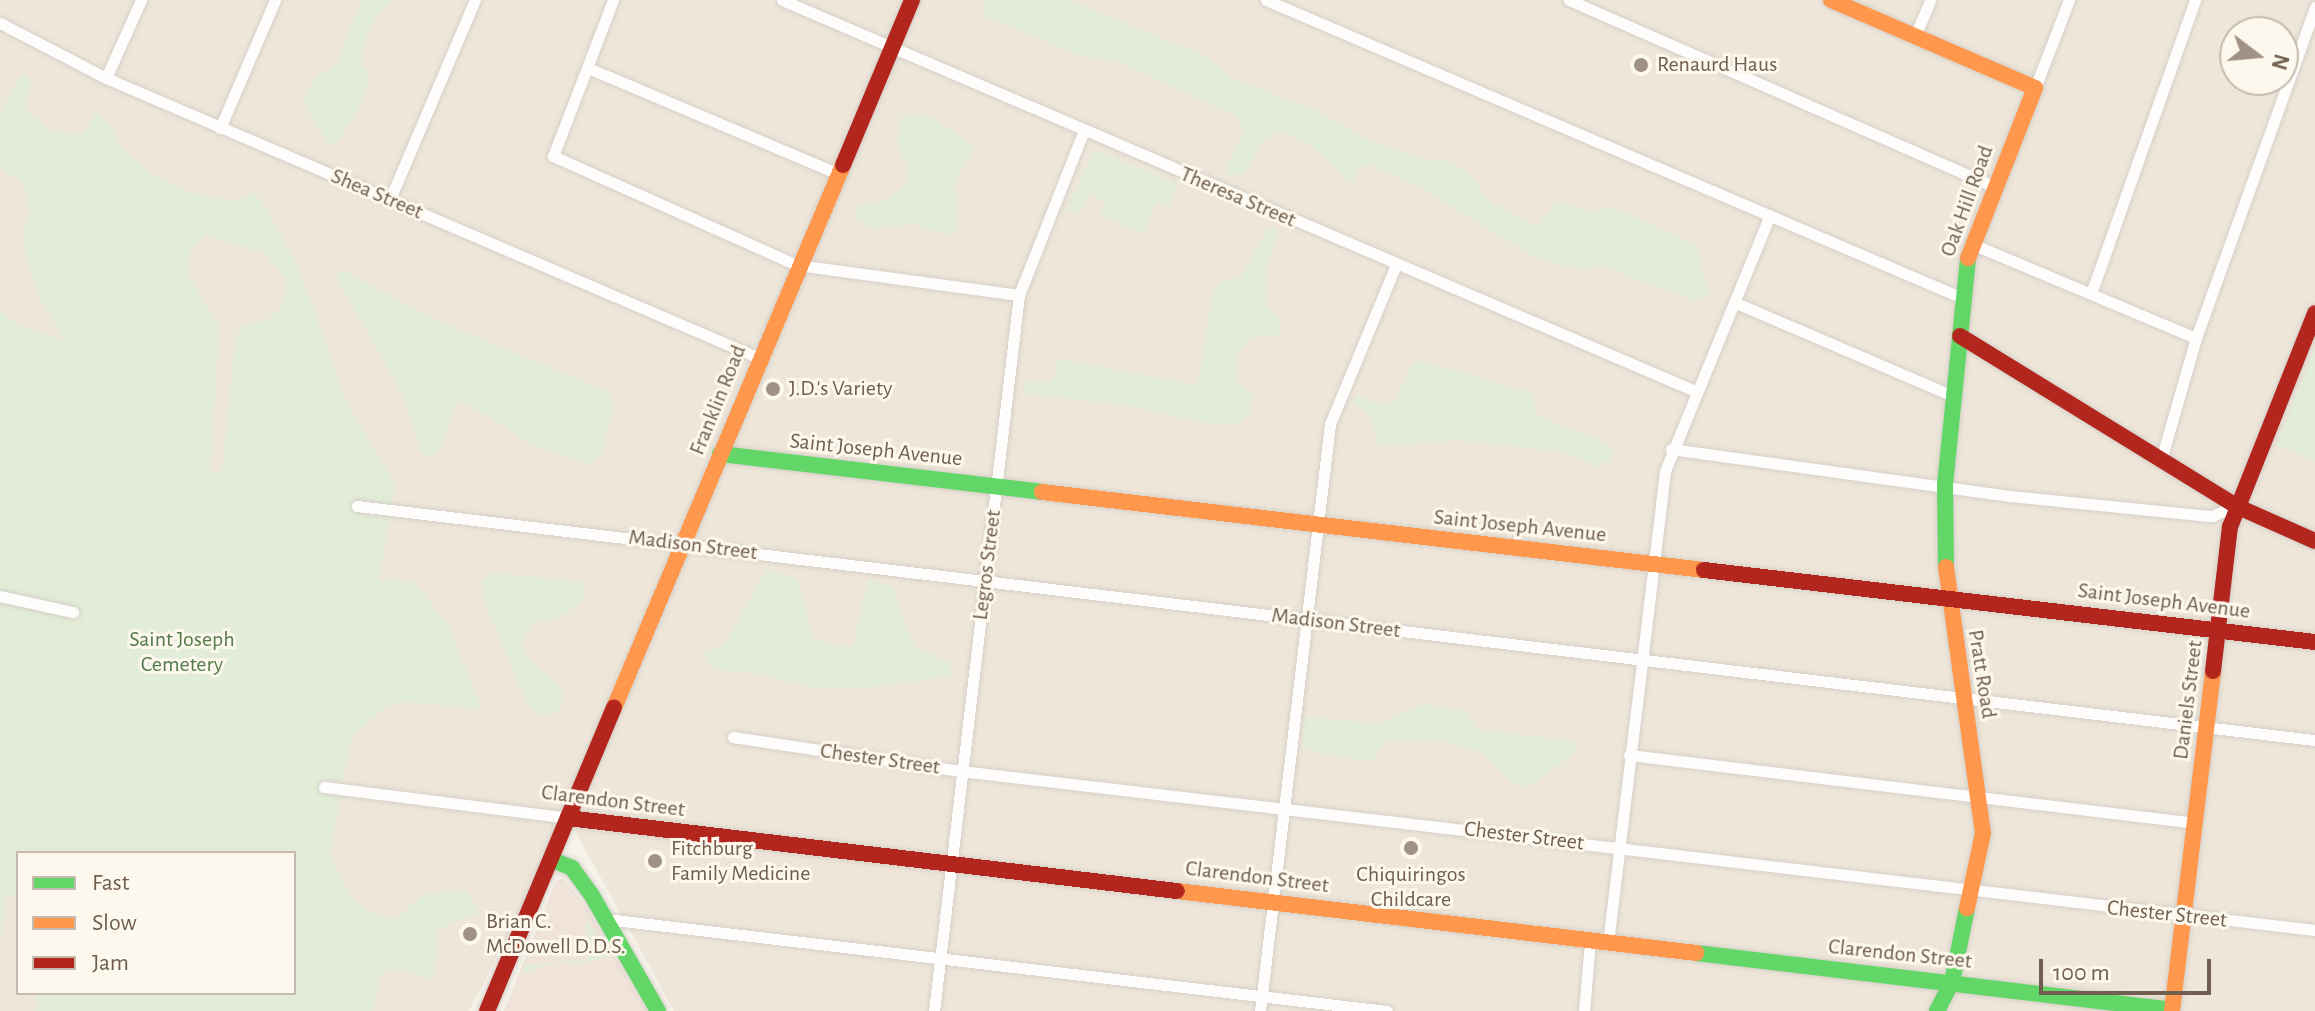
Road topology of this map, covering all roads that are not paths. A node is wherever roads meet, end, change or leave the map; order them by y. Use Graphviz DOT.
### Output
graph roads {
  1 [pos="141,0"];
  2 [pos="275,0"];
  3 [pos="475,0"];
  4 [pos="613,0"];
  5 [pos="782,0"];
  6 [pos="912,0"];
  7 [pos="1266,0"];
  8 [pos="1569,0"];
  9 [pos="1831,0"];
  10 [pos="1930,0"];
  11 [pos="2069,0"];
  12 [pos="2195,0"];
  13 [pos="2315,7"];
  14 [pos="0,23"];
  15 [pos="1915,36"];
  16 [pos="892,47"];
  17 [pos="588,68"];
  18 [pos="106,78"];
  19 [pos="2035,88"];
  20 [pos="220,128"];
  21 [pos="1084,130"];
  22 [pos="837,173"];
  23 [pos="1995,187"];
  24 [pos="390,199"];
  25 [pos="1769,217"];
  26 [pos="1972,244"];
  27 [pos="797,265"];
  28 [pos="1396,265"];
  29 [pos="2092,291"];
  30 [pos="1019,295"];
  31 [pos="1960,297"];
  32 [pos="1736,303"];
  33 [pos="2315,313"];
  34 [pos="1960,336"];
  35 [pos="2196,338"];
  36 [pos="759,358"];
  37 [pos="1695,391"];
  38 [pos="1951,395"];
  39 [pos="1671,449"];
  40 [pos="720,454"];
  41 [pos="2161,460"];
  42 [pos="996,485"];
  43 [pos="1945,490"];
  44 [pos="357,506"];
  45 [pos="2236,506"];
  46 [pos="1318,526"];
  47 [pos="2315,541"];
  48 [pos="683,544"];
  49 [pos="1653,563"];
  50 [pos="986,583"];
  51 [pos="0,596"];
  52 [pos="1948,598"];
  53 [pos="73,612"];
  54 [pos="1306,621"];
  55 [pos="2219,630"];
  56 [pos="2315,642"];
  57 [pos="1640,660"];
  58 [pos="1963,698"];
  59 [pos="2207,728"];
  60 [pos="733,737"];
  61 [pos="2315,740"];
  62 [pos="1629,755"];
  63 [pos="961,771"];
  64 [pos="324,787"];
  65 [pos="1980,797"];
  66 [pos="1286,807"];
  67 [pos="568,818"];
  68 [pos="2196,823"];
  69 [pos="1619,848"];
  70 [pos="553,860"];
  71 [pos="952,863"];
  72 [pos="1973,891"];
  73 [pos="1274,901"];
  74 [pos="2184,916"];
  75 [pos="606,919"];
  76 [pos="2315,930"];
  77 [pos="1590,941"];
  78 [pos="1608,943"];
  79 [pos="940,959"];
  80 [pos="1952,982"];
  81 [pos="1261,996"];
  82 [pos="487,1011"];
  83 [pos="658,1011"];
  84 [pos="934,1011"];
  85 [pos="1260,1011"];
  86 [pos="1387,1011"];
  87 [pos="1584,1011"];
  88 [pos="1937,1011"];
  89 [pos="2176,1011"];
  1 -- 18 [label="street"];
  2 -- 20 [label="street"];
  3 -- 24 [label="street"];
  4 -- 17 [label="street"];
  5 -- 16 [label="street, Theresa Street"];
  6 -- 16 [label="street, Franklin Road"];
  7 -- 25 [label="street"];
  8 -- 23 [label="street"];
  9 -- 15 [label="street"];
  10 -- 15 [label="street"];
  11 -- 19 [label="street"];
  12 -- 29 [label="street"];
  13 -- 35 [label="street"];
  14 -- 18 [label="street, Shea Street"];
  15 -- 19 [label="street"];
  16 -- 21 [label="street, Theresa Street"];
  16 -- 22 [label="street, Franklin Road"];
  17 -- 22 [label="street"];
  17 -- 27 [label="street"];
  18 -- 20 [label="street, Shea Street"];
  19 -- 23 [label="street, Oak Hill Road"];
  20 -- 24 [label="street, Shea Street"];
  21 -- 28 [label="street, Theresa Street"];
  21 -- 30 [label="street, Legros Street"];
  22 -- 27 [label="street, Franklin Road"];
  23 -- 26 [label="street, Oak Hill Road"];
  24 -- 36 [label="street, Shea Street"];
  25 -- 31 [label="street"];
  25 -- 32 [label="street"];
  26 -- 29 [label="street"];
  26 -- 31 [label="street, Oak Hill Road"];
  27 -- 30 [label="street"];
  27 -- 36 [label="street, Franklin Road"];
  28 -- 37 [label="street, Theresa Street"];
  28 -- 46 [label="street"];
  29 -- 35 [label="street"];
  30 -- 42 [label="street, Legros Street"];
  31 -- 34 [label="street, Oak Hill Road"];
  32 -- 37 [label="street"];
  32 -- 38 [label="street"];
  33 -- 45 [label="street, Daniels Street"];
  34 -- 38 [label="street, Pratt Road"];
  34 -- 41 [label="street"];
  35 -- 41 [label="street"];
  36 -- 40 [label="street, Franklin Road"];
  37 -- 39 [label="street"];
  38 -- 43 [label="street, Pratt Road"];
  39 -- 43 [label="street"];
  39 -- 49 [label="street"];
  40 -- 42 [label="street, Saint Joseph Avenue"];
  40 -- 48 [label="street, Franklin Road"];
  41 -- 45 [label="street"];
  42 -- 46 [label="street, Saint Joseph Avenue"];
  42 -- 50 [label="street, Legros Street"];
  43 -- 45 [label="street"];
  43 -- 52 [label="street, Pratt Road"];
  44 -- 48 [label="street, Madison Street"];
  45 -- 47 [label="street"];
  45 -- 55 [label="street, Daniels Street"];
  46 -- 49 [label="street, Saint Joseph Avenue"];
  46 -- 54 [label="street"];
  48 -- 50 [label="street, Madison Street"];
  48 -- 67 [label="street, Franklin Road"];
  49 -- 52 [label="street, Saint Joseph Avenue"];
  49 -- 57 [label="street"];
  50 -- 54 [label="street, Madison Street"];
  50 -- 63 [label="street, Legros Street"];
  51 -- 53 [label="street"];
  52 -- 55 [label="street, Saint Joseph Avenue"];
  52 -- 58 [label="street, Pratt Road"];
  54 -- 57 [label="street, Madison Street"];
  54 -- 66 [label="street"];
  55 -- 56 [label="street, Saint Joseph Avenue"];
  55 -- 59 [label="street, Daniels Street"];
  57 -- 58 [label="street, Madison Street"];
  57 -- 62 [label="street"];
  58 -- 59 [label="street, Madison Street"];
  58 -- 65 [label="street, Pratt Road"];
  59 -- 61 [label="street, Madison Street"];
  59 -- 68 [label="street, Daniels Street"];
  60 -- 63 [label="street, Chester Street"];
  62 -- 65 [label="street"];
  62 -- 69 [label="street"];
  63 -- 66 [label="street, Chester Street"];
  63 -- 71 [label="street, Legros Street"];
  64 -- 67 [label="street, Clarendon Street"];
  65 -- 68 [label="street"];
  65 -- 72 [label="street, Pratt Road"];
  66 -- 69 [label="street, Chester Street"];
  66 -- 73 [label="street"];
  67 -- 70 [label="street, Franklin Road"];
  67 -- 71 [label="street, Clarendon Street"];
  68 -- 74 [label="street, Daniels Street"];
  69 -- 72 [label="street, Chester Street"];
  69 -- 78 [label="street"];
  70 -- 75 [label="street"];
  70 -- 82 [label="street, Franklin Road"];
  71 -- 73 [label="street, Clarendon Street"];
  71 -- 79 [label="street, Legros Street"];
  72 -- 74 [label="street, Chester Street"];
  72 -- 80 [label="street, Pratt Road"];
  73 -- 77 [label="street, Clarendon Street"];
  73 -- 81 [label="street"];
  74 -- 76 [label="street, Chester Street"];
  74 -- 89 [label="street, Daniels Street"];
  75 -- 79 [label="street"];
  75 -- 83 [label="street"];
  77 -- 78 [label="street, Clarendon Street"];
  77 -- 87 [label="street"];
  78 -- 80 [label="street, Clarendon Street"];
  79 -- 81 [label="street"];
  79 -- 84 [label="street, Legros Street"];
  80 -- 88 [label="street, Pratt Road"];
  80 -- 89 [label="street, Clarendon Street"];
  81 -- 85 [label="street"];
  81 -- 86 [label="street"];
}
